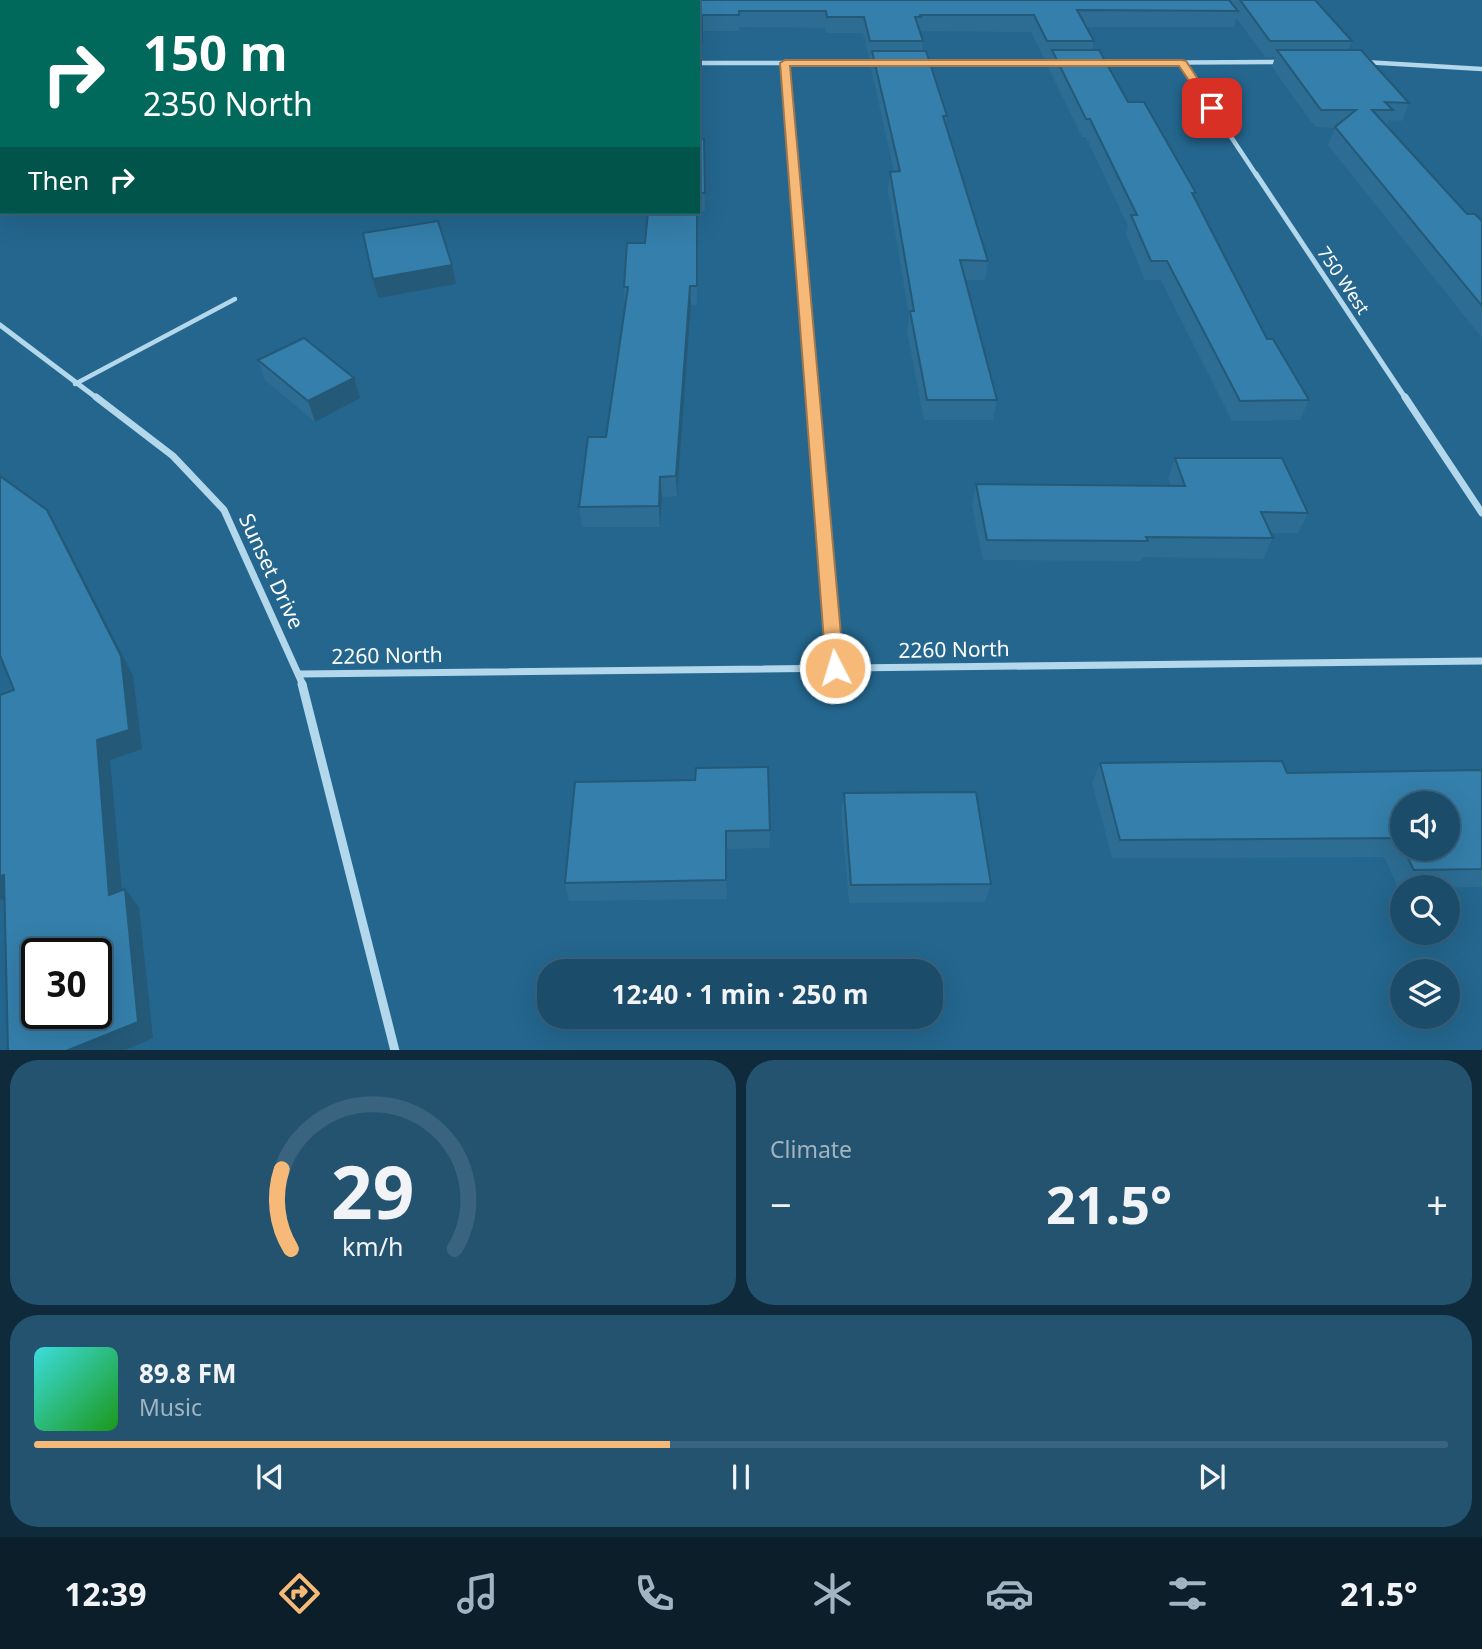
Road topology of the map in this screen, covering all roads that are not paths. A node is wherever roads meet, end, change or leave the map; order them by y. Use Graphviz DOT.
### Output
graph roads {
  1 [pos="1289,62"];
  2 [pos="1356,62"];
  3 [pos="700,63"];
  4 [pos="785,63"];
  5 [pos="881,63"];
  6 [pos="922,63"];
  7 [pos="1059,63"];
  8 [pos="1086,63"];
  9 [pos="1182,63"];
  10 [pos="1482,69"];
  11 [pos="235,299"];
  12 [pos="0,325"];
  13 [pos="75,384"];
  14 [pos="1482,513"];
  15 [pos="1482,661"];
  16 [pos="835,668"];
  17 [pos="300,674"];
  18 [pos="395,1050"];
  1 -- 9 [label="street"];
  2 -- 10 [label="street"];
  3 -- 4 [label="street"];
  4 -- 5 [label="street"];
  4 -- 16 [label="street"];
  6 -- 7 [label="street"];
  8 -- 9 [label="street"];
  9 -- 14 [label="street, 750 West"];
  11 -- 13 [label="lane"];
  12 -- 13 [label="street, Sunset Drive"];
  13 -- 17 [label="street, Sunset Drive"];
  15 -- 16 [label="street, 2260 North"];
  16 -- 17 [label="street, 2260 North"];
  17 -- 18 [label="street, Sunset Drive"];
}
